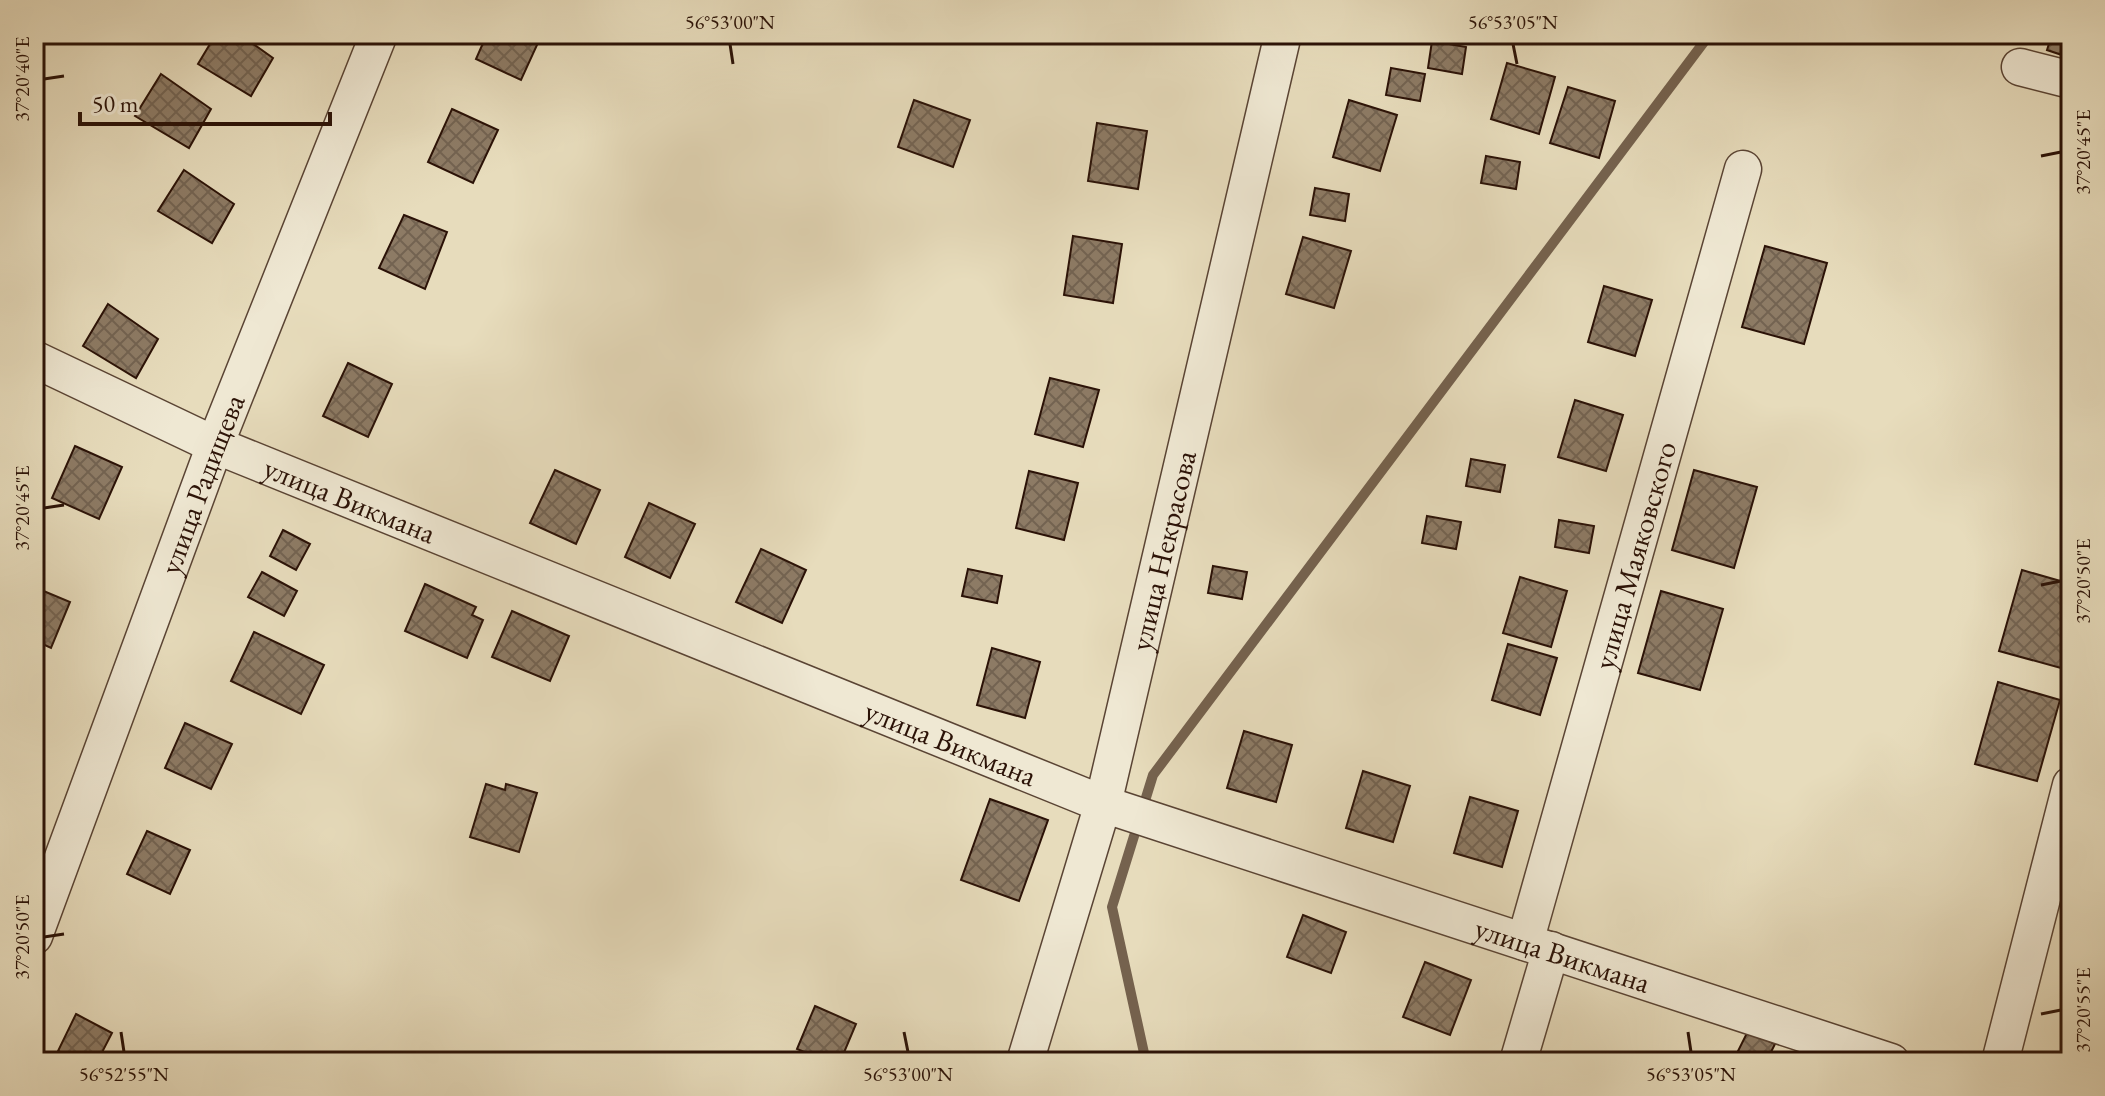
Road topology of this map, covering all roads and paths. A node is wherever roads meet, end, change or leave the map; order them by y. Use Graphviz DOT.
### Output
graph roads {
  1 [pos="379,34"];
  2 [pos="1283,34"];
  3 [pos="2020,67"];
  4 [pos="2071,80"];
  5 [pos="1743,169"];
  6 [pos="34,359"];
  7 [pos="215,445"];
  8 [pos="2071,785"];
  9 [pos="1103,804"];
  10 [pos="34,936"];
  11 [pos="1538,946"];
  12 [pos="1025,1062"];
  13 [pos="1518,1062"];
  14 [pos="1891,1062"];
  15 [pos="2000,1062"];
  1 -- 7 [label="street, улица Радищева"];
  2 -- 9 [label="street, улица Некрасова"];
  3 -- 4 [label="street"];
  5 -- 11 [label="street, улица Маяковского"];
  6 -- 7 [label="street, улица Викмана"];
  7 -- 9 [label="street, улица Викмана"];
  7 -- 10 [label="street, улица Радищева"];
  8 -- 15 [label="street"];
  9 -- 11 [label="street, улица Викмана"];
  9 -- 12 [label="street, улица Некрасова"];
  11 -- 13 [label="street, улица Маяковского"];
  11 -- 14 [label="street, улица Викмана"];
}
